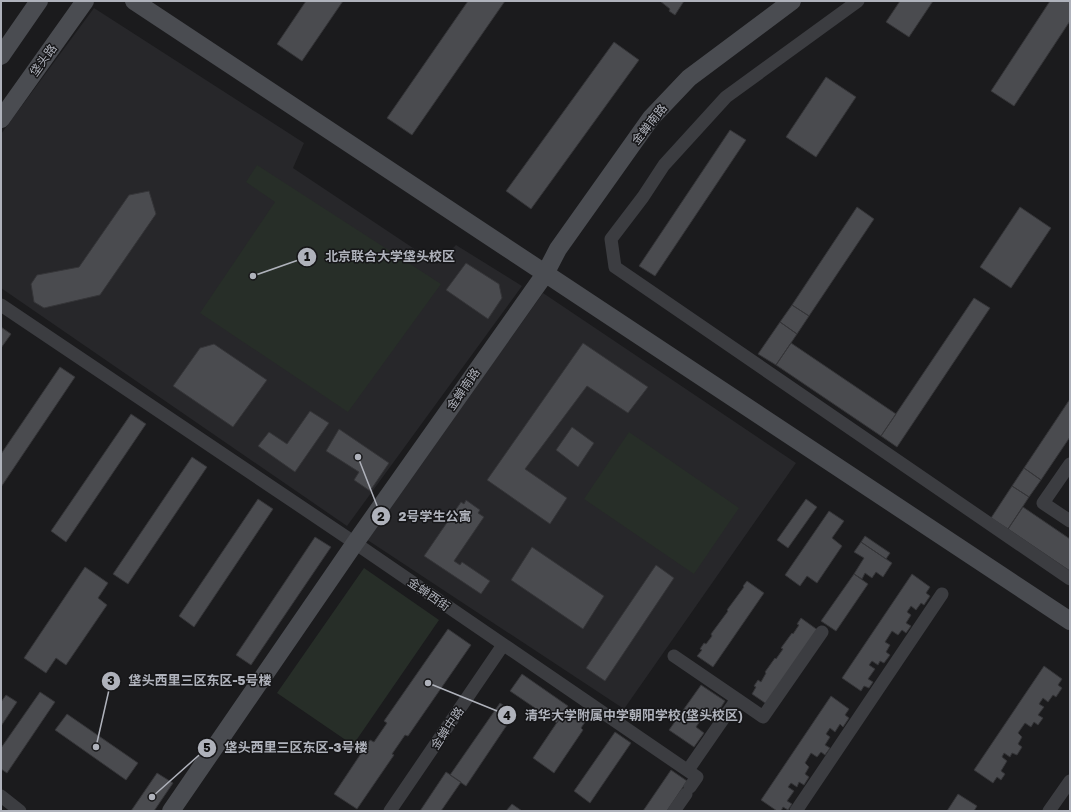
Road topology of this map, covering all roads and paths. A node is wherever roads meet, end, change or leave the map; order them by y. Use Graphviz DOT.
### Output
graph roads {
  1 [pos="39,1"];
  2 [pos="85,1"];
  3 [pos="134,1"];
  4 [pos="792,1"];
  5 [pos="858,1"];
  6 [pos="1,56"];
  7 [pos="1,119"];
  8 [pos="545,274"];
  9 [pos="1,306"];
  10 [pos="1070,464"];
  11 [pos="1070,521"];
  12 [pos="355,543"];
  13 [pos="1070,579"];
  14 [pos="942,594"];
  15 [pos="1070,621"];
  16 [pos="822,632"];
  17 [pos="503,645"];
  18 [pos="674,656"];
  19 [pos="737,700"];
  20 [pos="688,770"];
  21 [pos="1070,781"];
  22 [pos="1,796"];
  23 [pos="20,811"];
  24 [pos="171,811"];
  25 [pos="390,811"];
  26 [pos="674,811"];
  27 [pos="796,811"];
  28 [pos="1049,811"];
  1 -- 6 [label="street"];
  2 -- 7 [label="street, 垡头路"];
  3 -- 8 [label="street"];
  4 -- 8 [label="street, 金蝉南路"];
  5 -- 13 [label="street"];
  8 -- 12 [label="street, 金蝉南路"];
  8 -- 15 [label="street"];
  9 -- 12 [label="street, 金蝉西街"];
  10 -- 11 [label="street"];
  12 -- 17 [label="street, 金蝉西街"];
  12 -- 24 [label="street, 金蝉南路"];
  14 -- 27 [label="street"];
  16 -- 19 [label="street"];
  17 -- 20 [label="street, 金蝉西街"];
  17 -- 25 [label="street, 金蝉中路"];
  18 -- 19 [label="street"];
  19 -- 20 [label="street"];
  20 -- 26 [label="street"];
  21 -- 28 [label="street"];
  22 -- 23 [label="street"];
}
